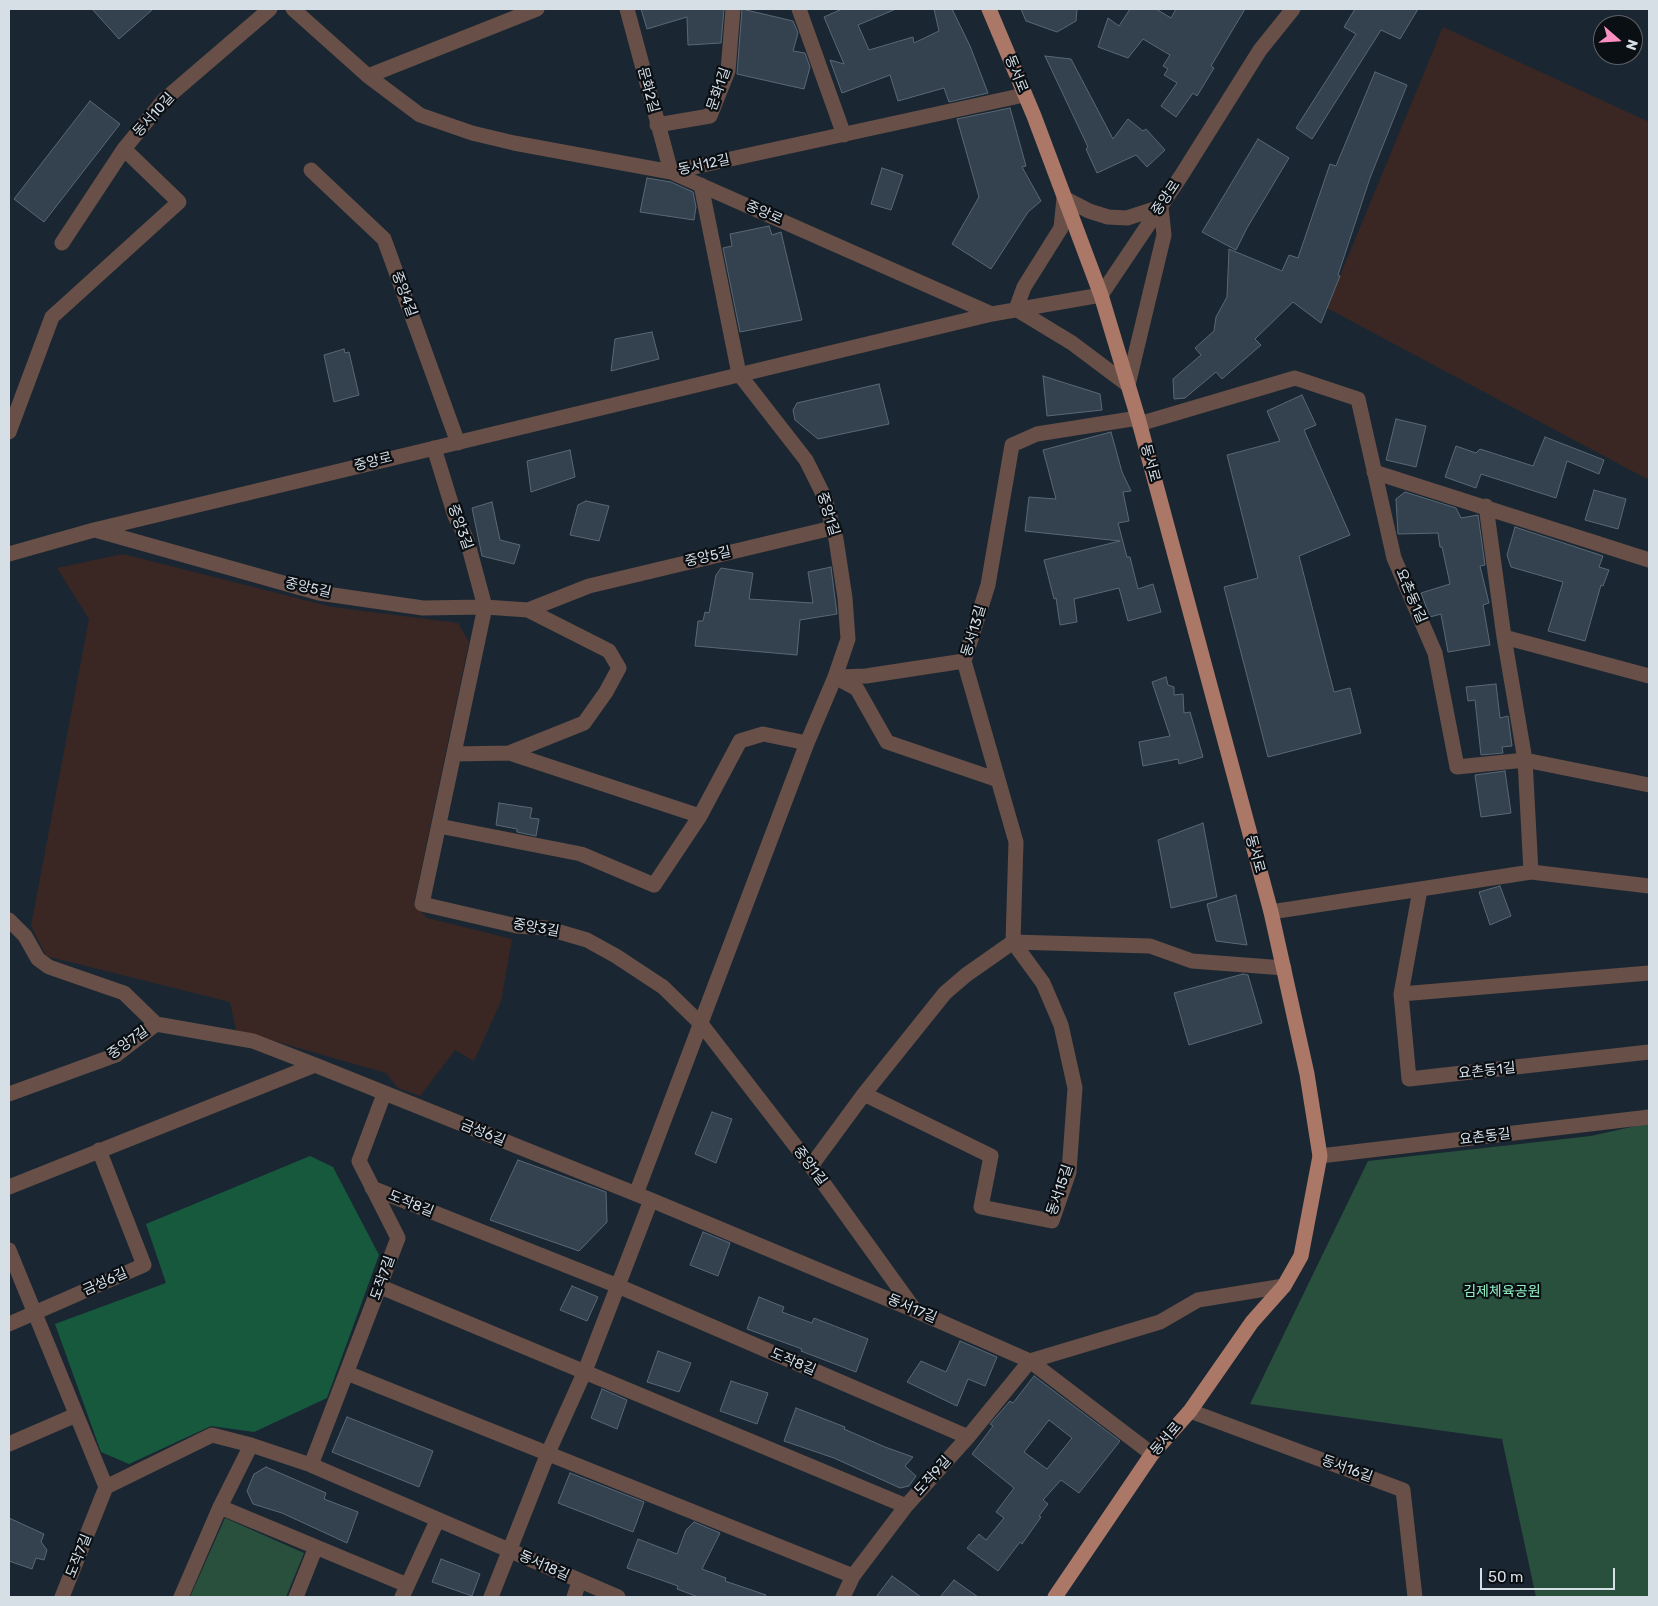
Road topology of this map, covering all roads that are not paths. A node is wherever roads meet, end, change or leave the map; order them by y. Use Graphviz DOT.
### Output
graph roads {
  1 [pos="270,9"];
  2 [pos="293,9"];
  3 [pos="537,9"];
  4 [pos="626,9"];
  5 [pos="733,9"];
  6 [pos="799,9"];
  7 [pos="989,9"];
  8 [pos="1293,9"];
  9 [pos="368,76"];
  10 [pos="1024,95"];
  11 [pos="657,125"];
  12 [pos="844,135"];
  13 [pos="124,149"];
  14 [pos="311,170"];
  15 [pos="672,172"];
  16 [pos="701,185"];
  17 [pos="1064,198"];
  18 [pos="1161,206"];
  19 [pos="62,243"];
  20 [pos="1101,296"];
  21 [pos="1016,309"];
  22 [pos="992,314"];
  23 [pos="739,374"];
  24 [pos="1128,385"];
  25 [pos="1138,421"];
  26 [pos="9,432"];
  27 [pos="458,443"];
  28 [pos="434,448"];
  29 [pos="1374,472"];
  30 [pos="1486,506"];
  31 [pos="832,528"];
  32 [pos="94,530"];
  33 [pos="9,554"];
  34 [pos="1649,560"];
  35 [pos="485,607"];
  36 [pos="528,610"];
  37 [pos="1504,637"];
  38 [pos="964,661"];
  39 [pos="1649,676"];
  40 [pos="836,677"];
  41 [pos="806,744"];
  42 [pos="509,753"];
  43 [pos="454,754"];
  44 [pos="1525,760"];
  45 [pos="998,780"];
  46 [pos="1649,785"];
  47 [pos="700,816"];
  48 [pos="439,826"];
  49 [pos="1531,872"];
  50 [pos="1649,886"];
  51 [pos="1420,890"];
  52 [pos="1271,912"];
  53 [pos="9,920"];
  54 [pos="1013,942"];
  55 [pos="1284,968"];
  56 [pos="1649,973"];
  57 [pos="1401,994"];
  58 [pos="156,1024"];
  59 [pos="702,1025"];
  60 [pos="1649,1052"];
  61 [pos="315,1065"];
  62 [pos="9,1094"];
  63 [pos="384,1094"];
  64 [pos="864,1094"];
  65 [pos="1649,1118"];
  66 [pos="99,1150"];
  67 [pos="1320,1156"];
  68 [pos="811,1166"];
  69 [pos="9,1187"];
  70 [pos="372,1188"];
  71 [pos="636,1194"];
  72 [pos="651,1200"];
  73 [pos="9,1250"];
  74 [pos="618,1286"];
  75 [pos="1284,1286"];
  76 [pos="380,1287"];
  77 [pos="914,1310"];
  78 [pos="35,1313"];
  79 [pos="9,1324"];
  80 [pos="1030,1361"];
  81 [pos="585,1371"];
  82 [pos="348,1373"];
  83 [pos="1190,1411"];
  84 [pos="76,1415"];
  85 [pos="968,1437"];
  86 [pos="9,1444"];
  87 [pos="251,1445"];
  88 [pos="548,1453"];
  89 [pos="1152,1454"];
  90 [pos="311,1465"];
  91 [pos="106,1487"];
  92 [pos="906,1506"];
  93 [pos="220,1507"];
  94 [pos="437,1521"];
  95 [pos="316,1547"];
  96 [pos="509,1550"];
  97 [pos="853,1576"];
  98 [pos="579,1582"];
  99 [pos="404,1591"];
  100 [pos="62,1597"];
  101 [pos="181,1597"];
  102 [pos="296,1597"];
  103 [pos="491,1597"];
  104 [pos="574,1597"];
  105 [pos="618,1597"];
  106 [pos="843,1597"];
  107 [pos="1055,1597"];
  108 [pos="1415,1597"];
  1 -- 13 [label="street, 동서10길"];
  2 -- 9 [label="street, 동서12길"];
  3 -- 9 [label="street"];
  4 -- 11 [label="street, 문화2길"];
  5 -- 11 [label="street, 문화1길"];
  6 -- 12 [label="street"];
  7 -- 10 [label="main road, 동서로"];
  8 -- 18 [label="street, 중앙로"];
  9 -- 15 [label="street, 동서12길"];
  10 -- 12 [label="street, 동서12길"];
  10 -- 17 [label="main road, 동서로"];
  11 -- 15 [label="street, 문화2길"];
  12 -- 15 [label="street, 동서12길"];
  13 -- 19 [label="street, 동서10길"];
  13 -- 26 [label="street"];
  14 -- 27 [label="street, 중앙4길"];
  15 -- 16 [label="street, 중앙로"];
  16 -- 22 [label="street, 중앙로"];
  16 -- 23 [label="street"];
  17 -- 18 [label="street"];
  17 -- 20 [label="main road, 동서로"];
  17 -- 21 [label="street"];
  18 -- 20 [label="street, 중앙로"];
  18 -- 24 [label="street"];
  20 -- 21 [label="street, 중앙로"];
  20 -- 24 [label="main road, 동서로"];
  21 -- 22 [label="street, 중앙로"];
  21 -- 24 [label="street"];
  22 -- 23 [label="street, 중앙로"];
  23 -- 27 [label="street, 중앙로"];
  23 -- 31 [label="street, 중앙1길"];
  24 -- 25 [label="main road, 동서로"];
  25 -- 29 [label="street"];
  25 -- 38 [label="street, 동서13길"];
  25 -- 52 [label="main road, 동서로"];
  27 -- 28 [label="street, 중앙로"];
  28 -- 32 [label="street, 중앙로"];
  28 -- 35 [label="street, 중앙3길"];
  29 -- 30 [label="street"];
  29 -- 44 [label="street, 요촌동1길"];
  30 -- 34 [label="street"];
  30 -- 37 [label="street"];
  31 -- 36 [label="street, 중앙5길"];
  31 -- 40 [label="street, 중앙1길"];
  32 -- 33 [label="street, 중앙로"];
  32 -- 35 [label="street, 중앙5길"];
  35 -- 36 [label="street, 중앙5길"];
  35 -- 43 [label="street, 중앙3길"];
  36 -- 42 [label="street, 중앙5길"];
  37 -- 39 [label="street"];
  37 -- 44 [label="street"];
  38 -- 40 [label="street"];
  38 -- 45 [label="street, 동서13길"];
  40 -- 41 [label="street, 중앙1길"];
  40 -- 45 [label="street"];
  41 -- 47 [label="street"];
  41 -- 59 [label="street, 중앙1길"];
  42 -- 43 [label="street"];
  42 -- 47 [label="street"];
  43 -- 48 [label="street, 중앙3길"];
  44 -- 46 [label="street, 요촌동1길"];
  44 -- 49 [label="street"];
  45 -- 54 [label="street, 동서13길"];
  47 -- 48 [label="street"];
  48 -- 59 [label="street, 중앙3길"];
  49 -- 50 [label="street"];
  49 -- 51 [label="street"];
  51 -- 52 [label="street"];
  51 -- 57 [label="street, 요촌동1길"];
  52 -- 55 [label="main road, 동서로"];
  53 -- 58 [label="street, 중앙7길"];
  54 -- 55 [label="street"];
  54 -- 64 [label="street"];
  54 -- 64 [label="street, 동서15길"];
  55 -- 67 [label="main road, 동서로"];
  56 -- 57 [label="street"];
  57 -- 60 [label="street, 요촌동1길"];
  58 -- 61 [label="street, 금성6길"];
  58 -- 62 [label="street, 중앙7길"];
  59 -- 68 [label="street, 중앙1길"];
  59 -- 71 [label="street, 중앙1길"];
  61 -- 63 [label="street, 금성6길"];
  61 -- 66 [label="street"];
  63 -- 70 [label="street, 도작7길"];
  63 -- 71 [label="street, 금성6길"];
  64 -- 68 [label="street"];
  65 -- 67 [label="street, 요촌동길"];
  66 -- 69 [label="street"];
  66 -- 78 [label="street, 금성6길"];
  67 -- 75 [label="main road, 동서로"];
  68 -- 77 [label="street, 중앙1길"];
  70 -- 74 [label="street, 도작8길"];
  70 -- 76 [label="street, 도작7길"];
  71 -- 72 [label="street, 금성6길"];
  72 -- 74 [label="street"];
  72 -- 77 [label="street, 동서17길"];
  73 -- 78 [label="street"];
  74 -- 81 [label="street"];
  74 -- 85 [label="street, 도작8길"];
  75 -- 80 [label="street"];
  75 -- 83 [label="main road, 동서로"];
  76 -- 81 [label="street"];
  76 -- 82 [label="street, 도작7길"];
  77 -- 80 [label="street, 동서17길"];
  78 -- 79 [label="street"];
  78 -- 84 [label="street"];
  80 -- 85 [label="street, 도작9길"];
  80 -- 89 [label="street, 동서17길"];
  81 -- 88 [label="street"];
  81 -- 92 [label="street"];
  82 -- 88 [label="street"];
  82 -- 90 [label="street, 도작7길"];
  83 -- 89 [label="main road, 동서로"];
  83 -- 108 [label="street, 동서16길"];
  84 -- 86 [label="street"];
  84 -- 91 [label="street"];
  85 -- 92 [label="street, 도작9길"];
  87 -- 90 [label="street"];
  87 -- 91 [label="street"];
  87 -- 93 [label="street"];
  88 -- 96 [label="street"];
  88 -- 97 [label="street"];
  89 -- 107 [label="main road, 동서로"];
  90 -- 94 [label="street"];
  91 -- 100 [label="street, 도작7길"];
  92 -- 97 [label="street, 도작9길"];
  93 -- 95 [label="street"];
  93 -- 101 [label="street"];
  94 -- 96 [label="street"];
  94 -- 99 [label="street"];
  95 -- 99 [label="street"];
  95 -- 102 [label="street"];
  96 -- 98 [label="street, 동서18길"];
  96 -- 103 [label="street"];
  97 -- 106 [label="street, 도작9길"];
  98 -- 104 [label="street, 동서18길"];
  98 -- 105 [label="street, 동서18길"];
}
